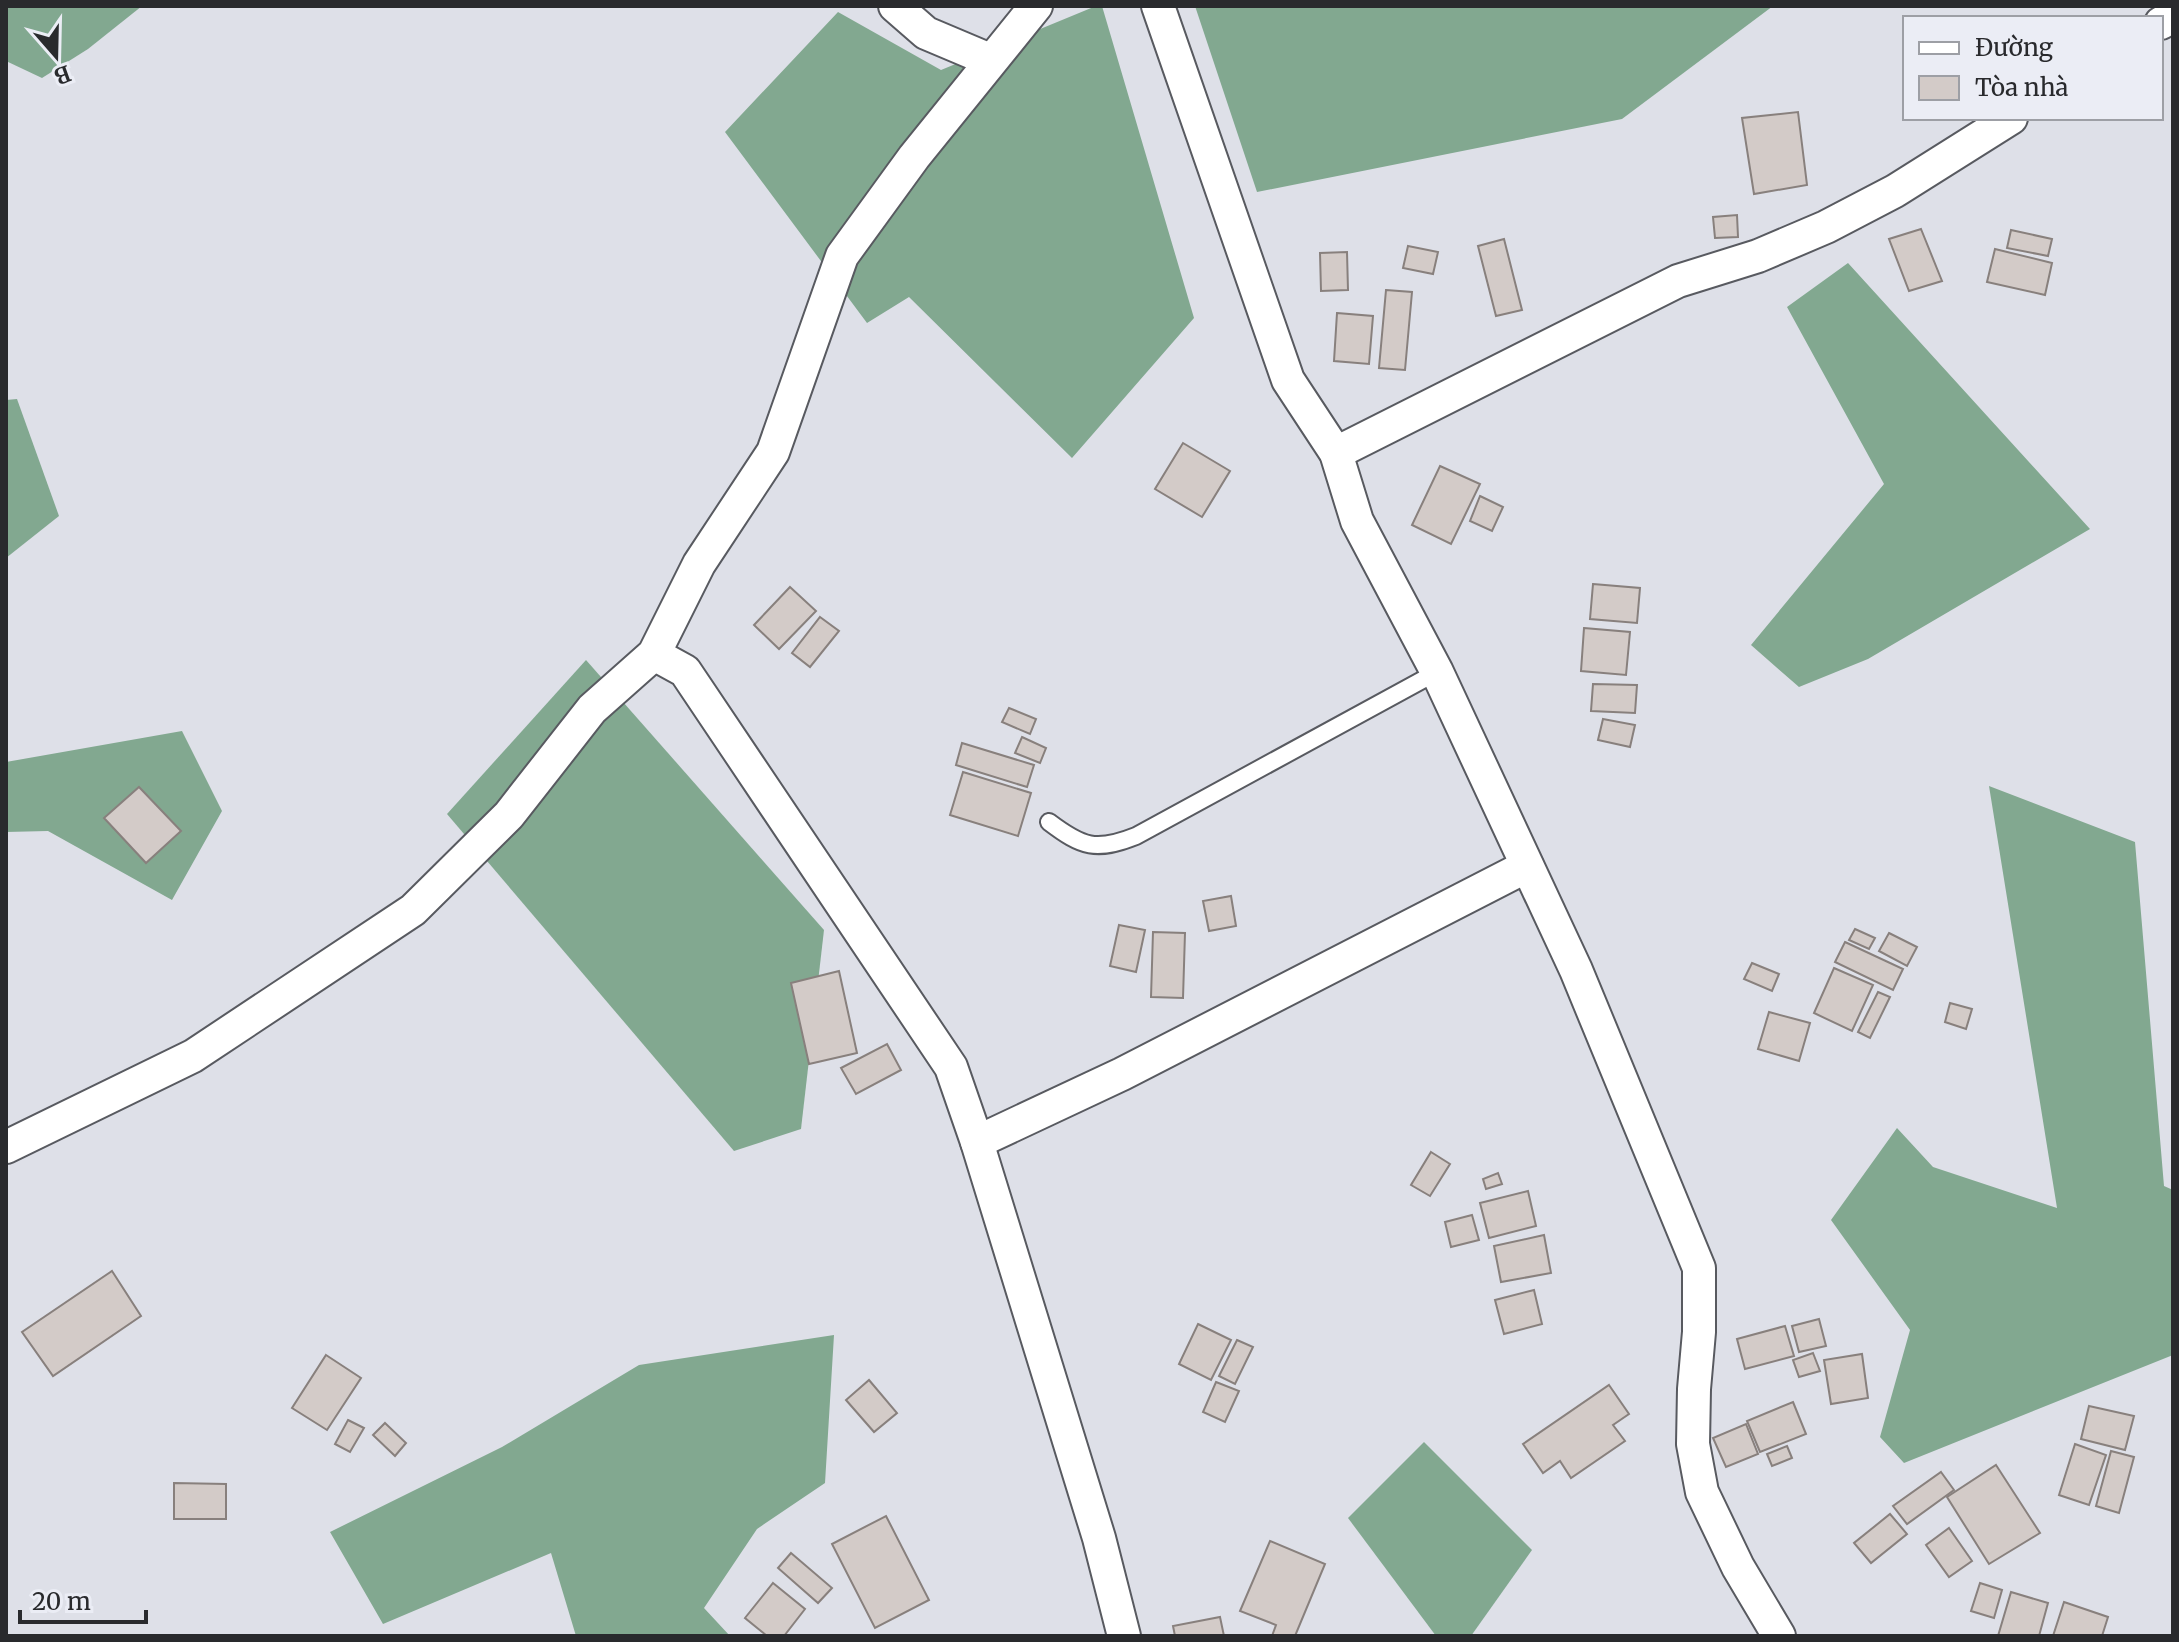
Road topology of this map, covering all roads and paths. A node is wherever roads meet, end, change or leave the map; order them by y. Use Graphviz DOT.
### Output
graph roads {
  1 [pos="895,6"];
  2 [pos="1036,6"];
  3 [pos="1158,6"];
  4 [pos="990,60"];
  5 [pos="2008,120"];
  6 [pos="1336,453"];
  7 [pos="654,654"];
  8 [pos="1437,672"];
  9 [pos="1049,822"];
  10 [pos="1527,866"];
  11 [pos="977,1142"];
  12 [pos="6,1147"];
  13 [pos="1124,1636"];
  14 [pos="1779,1636"];
  1 -- 4 [label="street"];
  2 -- 4 [label="street"];
  3 -- 6 [label="street"];
  4 -- 7 [label="street"];
  5 -- 6 [label="street"];
  6 -- 8 [label="street"];
  7 -- 11 [label="street"];
  7 -- 12 [label="street"];
  8 -- 9 [label="lane"];
  8 -- 10 [label="street"];
  10 -- 11 [label="street"];
  10 -- 14 [label="street"];
  11 -- 13 [label="street"];
}
